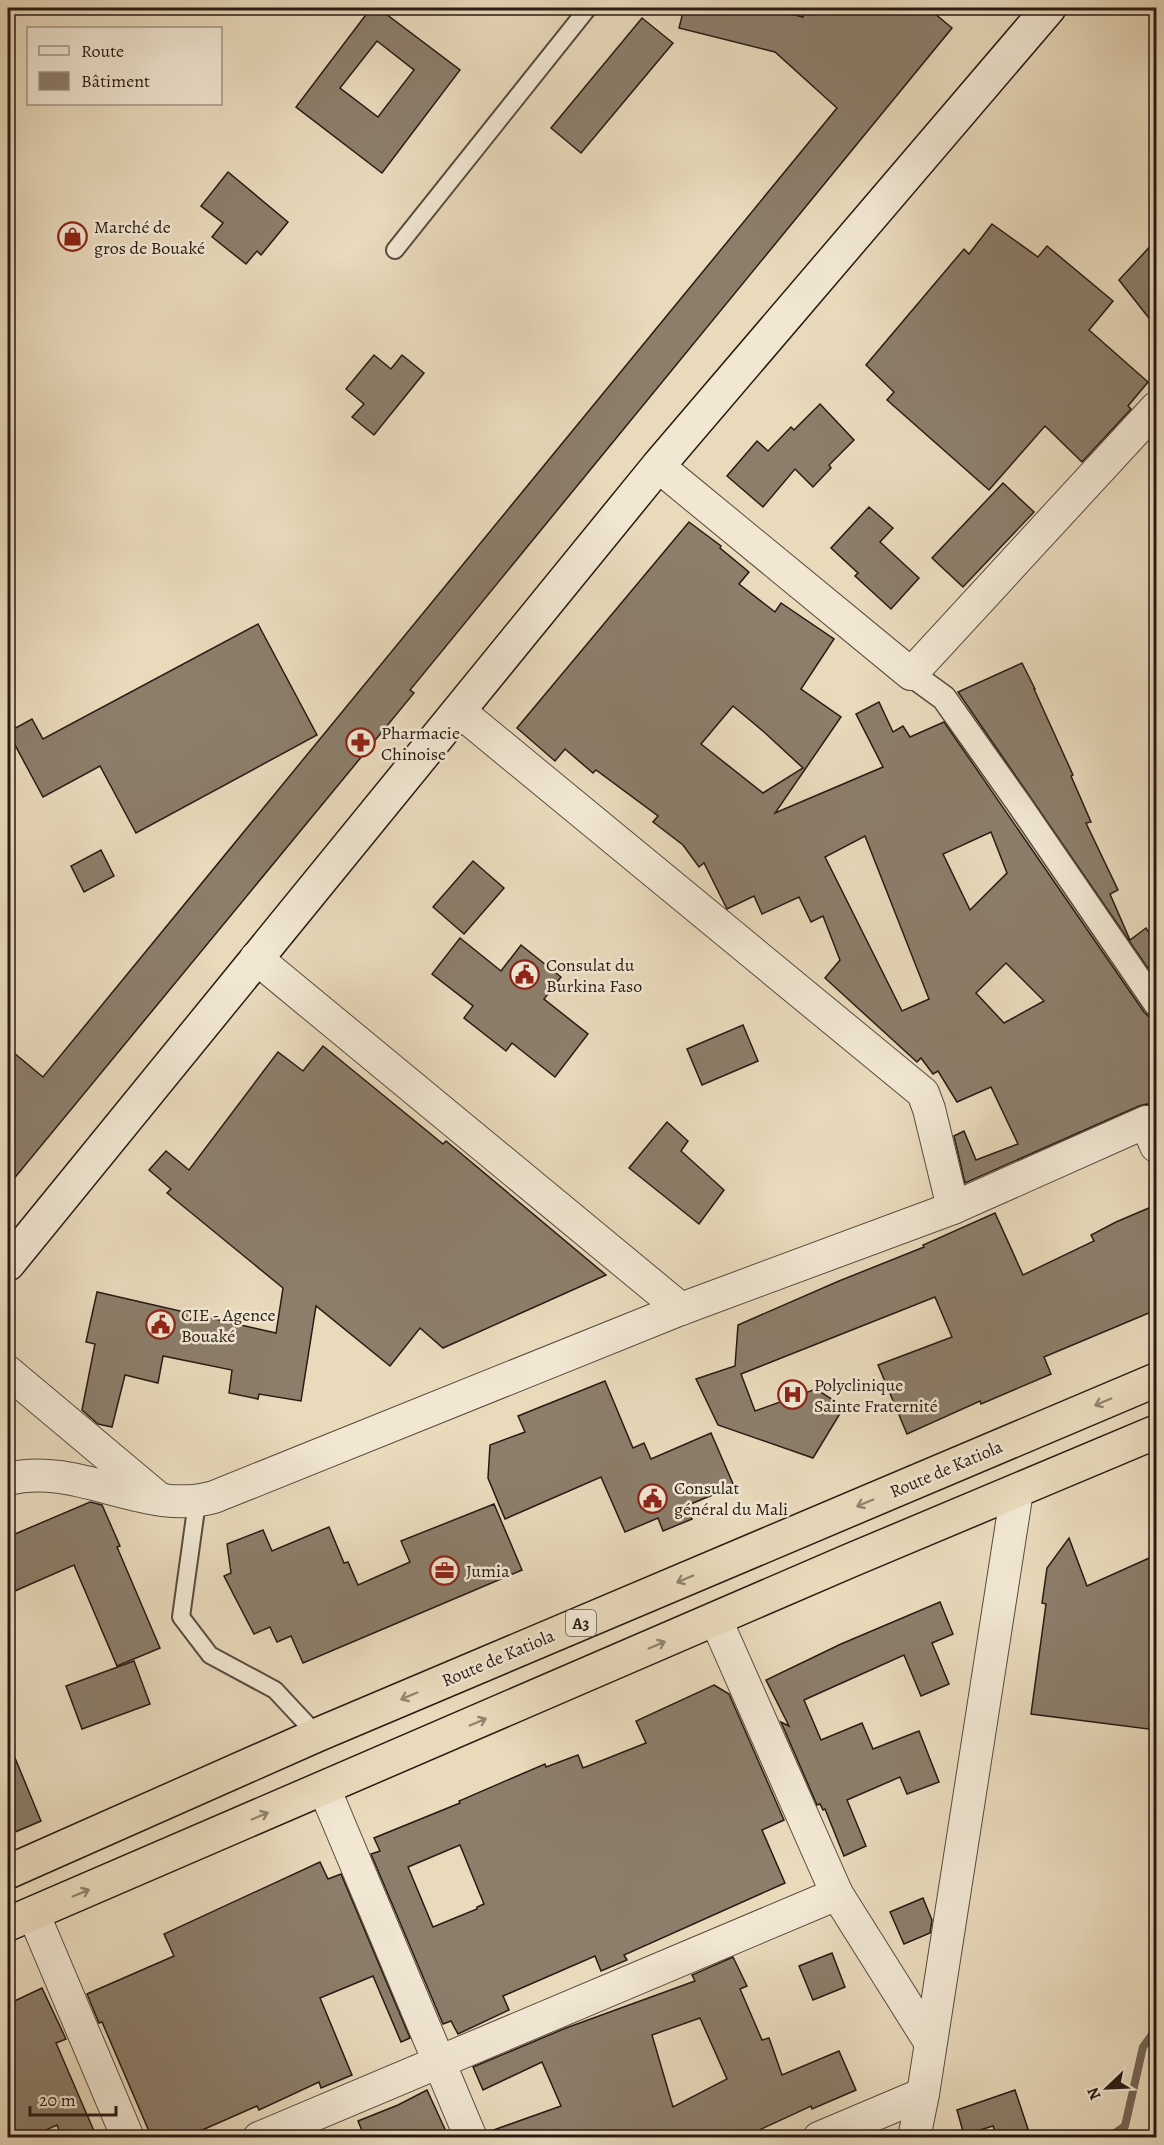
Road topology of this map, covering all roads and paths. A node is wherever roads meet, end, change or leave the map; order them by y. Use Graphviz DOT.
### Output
graph roads {
  1 [pos="588,8"];
  2 [pos="1049,8"];
  3 [pos="395,250"];
  4 [pos="1156,408"];
  5 [pos="658,466"];
  6 [pos="910,674"];
  7 [pos="459,711"];
  8 [pos="256,958"];
  9 [pos="1156,1004"];
  10 [pos="1153,1128"];
  11 [pos="953,1208"];
  12 [pos="8,1264"];
  13 [pos="681,1309"];
  14 [pos="8,1372"];
  15 [pos="1156,1380"];
  16 [pos="1156,1433"];
  17 [pos="8,1479"];
  18 [pos="1017,1491"];
  19 [pos="160,1499"];
  20 [pos="197,1502"];
  21 [pos="716,1620"];
  22 [pos="317,1735"];
  23 [pos="324,1788"];
  24 [pos="8,1872"];
  25 [pos="837,1894"];
  26 [pos="20,1919"];
  27 [pos="930,2042"];
  28 [pos="439,2061"];
  29 [pos="923,2094"];
  30 [pos="128,2138"];
  31 [pos="259,2138"];
  32 [pos="471,2138"];
  33 [pos="819,2138"];
  34 [pos="914,2138"];
  1 -- 3 [label="lane"];
  2 -- 5 [label="main road"];
  4 -- 6 [label="street"];
  5 -- 6 [label="street"];
  5 -- 7 [label="main road"];
  6 -- 9 [label="street"];
  7 -- 8 [label="main road"];
  7 -- 11 [label="street"];
  8 -- 12 [label="main road"];
  8 -- 13 [label="street"];
  10 -- 11 [label="street"];
  11 -- 13 [label="street"];
  13 -- 20 [label="street"];
  14 -- 19 [label="street"];
  15 -- 22 [label="highway, Route de Katiola / A3, one-way"];
  16 -- 18 [label="highway"];
  17 -- 19 [label="street"];
  18 -- 21 [label="highway"];
  18 -- 27 [label="street"];
  19 -- 20 [label="street"];
  20 -- 22 [label="lane"];
  23 -- 21 [label="highway, one-way"];
  21 -- 25 [label="street"];
  22 -- 24 [label="highway, Route de Katiola / A3"];
  26 -- 23 [label="highway, one-way"];
  23 -- 28 [label="street"];
  25 -- 27 [label="street"];
  25 -- 28 [label="street"];
  26 -- 30 [label="street"];
  27 -- 29 [label="street"];
  28 -- 31 [label="street"];
  28 -- 32 [label="street"];
  29 -- 33 [label="street"];
  29 -- 34 [label="street"];
}
